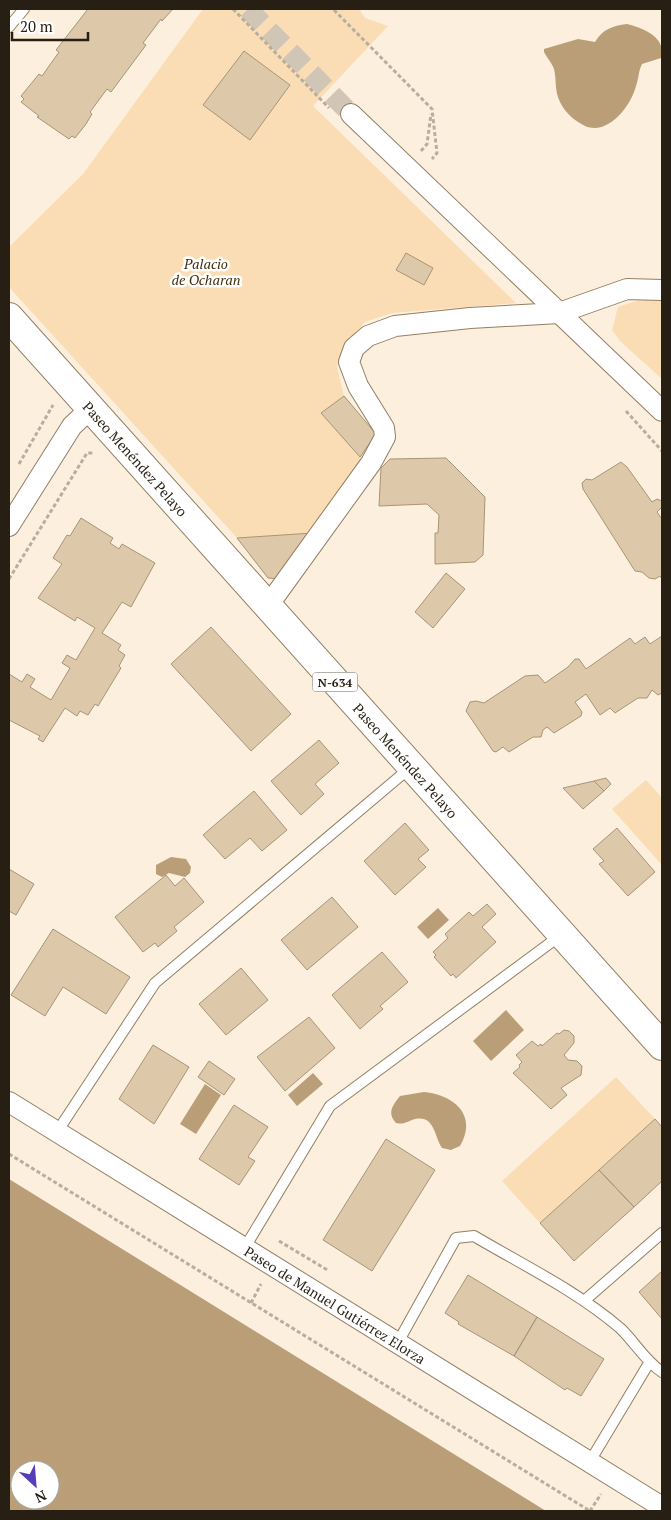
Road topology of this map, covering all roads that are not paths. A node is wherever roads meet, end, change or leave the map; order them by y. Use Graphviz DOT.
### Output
graph roads {
  1 [pos="24,9"];
  2 [pos="9,27"];
  3 [pos="351,114"];
  4 [pos="662,290"];
  5 [pos="559,313"];
  6 [pos="9,317"];
  7 [pos="90,409"];
  8 [pos="662,411"];
  9 [pos="9,526"];
  10 [pos="267,607"];
  11 [pos="411,766"];
  12 [pos="562,935"];
  13 [pos="662,1046"];
  14 [pos="9,1102"];
  15 [pos="57,1132"];
  16 [pos="662,1233"];
  17 [pos="244,1249"];
  18 [pos="584,1301"];
  19 [pos="397,1344"];
  20 [pos="649,1363"];
  21 [pos="662,1372"];
  22 [pos="589,1463"];
  23 [pos="662,1507"];
  1 -- 2 [label="lane"];
  3 -- 5 [label="street"];
  4 -- 5 [label="street"];
  5 -- 8 [label="street"];
  5 -- 10 [label="street"];
  6 -- 7 [label="highway, Paseo Menéndez Pelayo / N-634"];
  7 -- 9 [label="street"];
  7 -- 10 [label="highway, Paseo Menéndez Pelayo / N-634"];
  10 -- 11 [label="highway, Paseo Menéndez Pelayo / N-634"];
  11 -- 12 [label="highway, Paseo Menéndez Pelayo / N-634"];
  11 -- 15 [label="lane"];
  12 -- 13 [label="highway, Paseo Menéndez Pelayo / N-634"];
  12 -- 17 [label="lane"];
  14 -- 15 [label="street, Paseo de Manuel Gutiérrez Elorza"];
  15 -- 17 [label="street, Paseo de Manuel Gutiérrez Elorza"];
  16 -- 18 [label="lane"];
  17 -- 19 [label="street, Paseo de Manuel Gutiérrez Elorza"];
  18 -- 19 [label="lane"];
  18 -- 20 [label="lane"];
  19 -- 22 [label="street, Paseo de Manuel Gutiérrez Elorza"];
  20 -- 21 [label="lane"];
  20 -- 22 [label="lane"];
  22 -- 23 [label="street, Paseo de Manuel Gutiérrez Elorza"];
}
